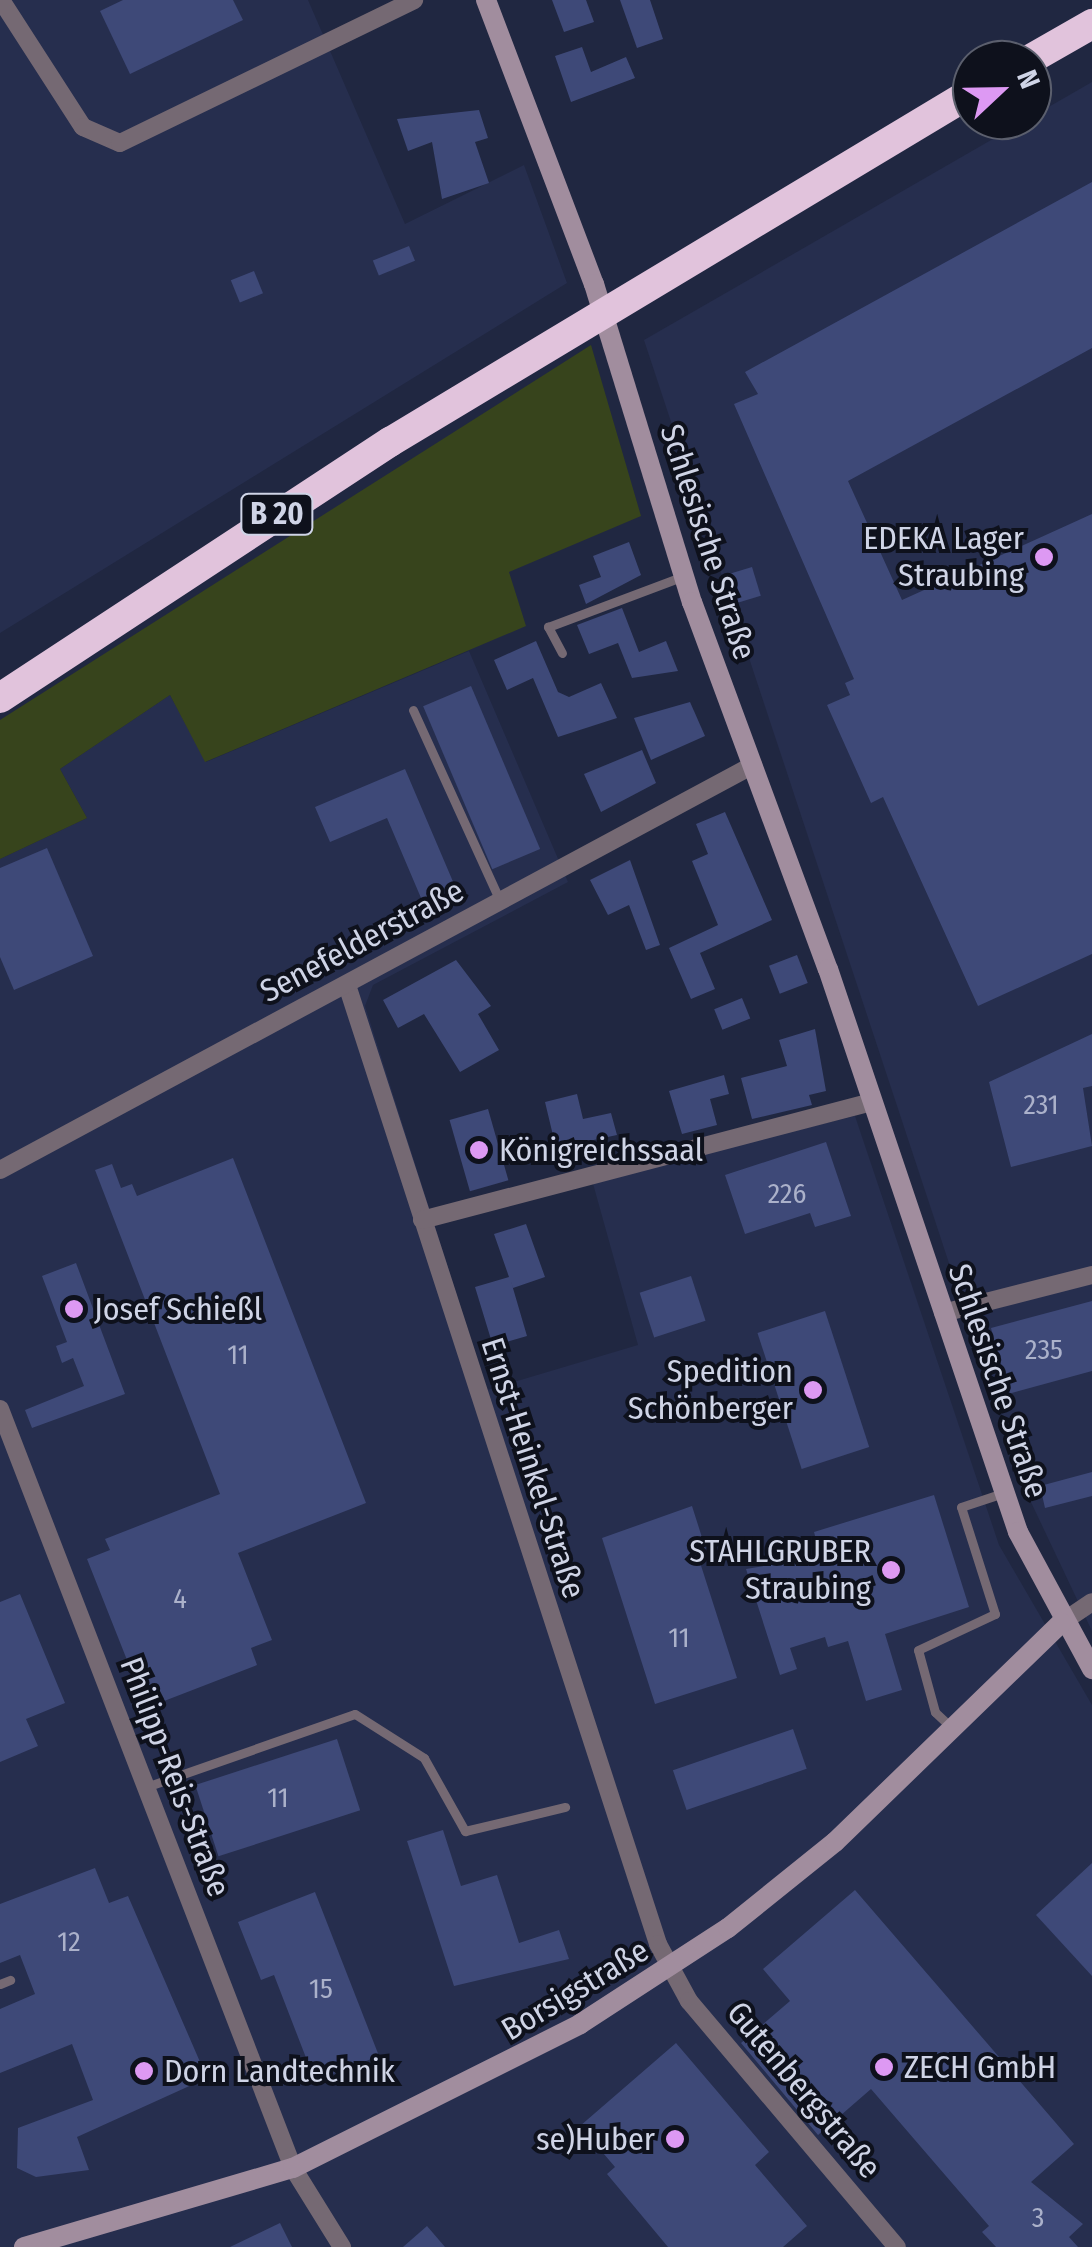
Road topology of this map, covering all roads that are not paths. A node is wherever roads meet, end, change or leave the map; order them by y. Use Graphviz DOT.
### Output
graph roads {
  1 [pos="1,0"];
  2 [pos="414,0"];
  3 [pos="486,0"];
  4 [pos="1092,24"];
  5 [pos="1052,47"];
  6 [pos="952,104"];
  7 [pos="684,576"];
  8 [pos="562,653"];
  9 [pos="0,698"];
  10 [pos="413,710"];
  11 [pos="753,765"];
  12 [pos="500,902"];
  13 [pos="347,985"];
  14 [pos="872,1102"];
  15 [pos="0,1170"];
  16 [pos="422,1220"];
  17 [pos="1092,1275"];
  18 [pos="943,1313"];
  19 [pos="0,1409"];
  20 [pos="1005,1492"];
  21 [pos="1092,1602"];
  22 [pos="1061,1623"];
  23 [pos="1092,1668"];
  24 [pos="954,1730"];
  25 [pos="146,1786"];
  26 [pos="566,1807"];
  27 [pos="670,1968"];
  28 [pos="293,2168"];
  29 [pos="24,2247"];
  30 [pos="342,2247"];
  31 [pos="896,2247"];
  1 -- 2 [label="street"];
  3 -- 7 [label="street, Schlesische Straße"];
  4 -- 5 [label="highway"];
  6 -- 9 [label="highway, B 20"];
  7 -- 8 [label="lane"];
  7 -- 11 [label="street, Schlesische Straße"];
  10 -- 12 [label="lane"];
  11 -- 12 [label="street, Senefelderstraße"];
  11 -- 14 [label="street, Schlesische Straße"];
  12 -- 13 [label="street, Senefelderstraße"];
  13 -- 15 [label="street, Senefelderstraße"];
  13 -- 16 [label="street, Ernst-Heinkel-Straße"];
  14 -- 16 [label="street"];
  14 -- 18 [label="street, Schlesische Straße"];
  16 -- 27 [label="street, Ernst-Heinkel-Straße"];
  17 -- 18 [label="street"];
  18 -- 20 [label="street, Schlesische Straße"];
  19 -- 25 [label="street, Philipp-Reis-Straße"];
  20 -- 22 [label="street, Schlesische Straße"];
  20 -- 24 [label="lane"];
  21 -- 22 [label="street"];
  22 -- 23 [label="street, Schlesische Straße"];
  22 -- 24 [label="street, Borsigstraße"];
  24 -- 27 [label="street, Borsigstraße"];
  25 -- 26 [label="lane"];
  25 -- 28 [label="street, Philipp-Reis-Straße"];
  27 -- 28 [label="street, Borsigstraße"];
  27 -- 31 [label="street, Gutenbergstraße"];
  28 -- 29 [label="street, Borsigstraße"];
  28 -- 30 [label="street, Philipp-Reis-Straße"];
}
